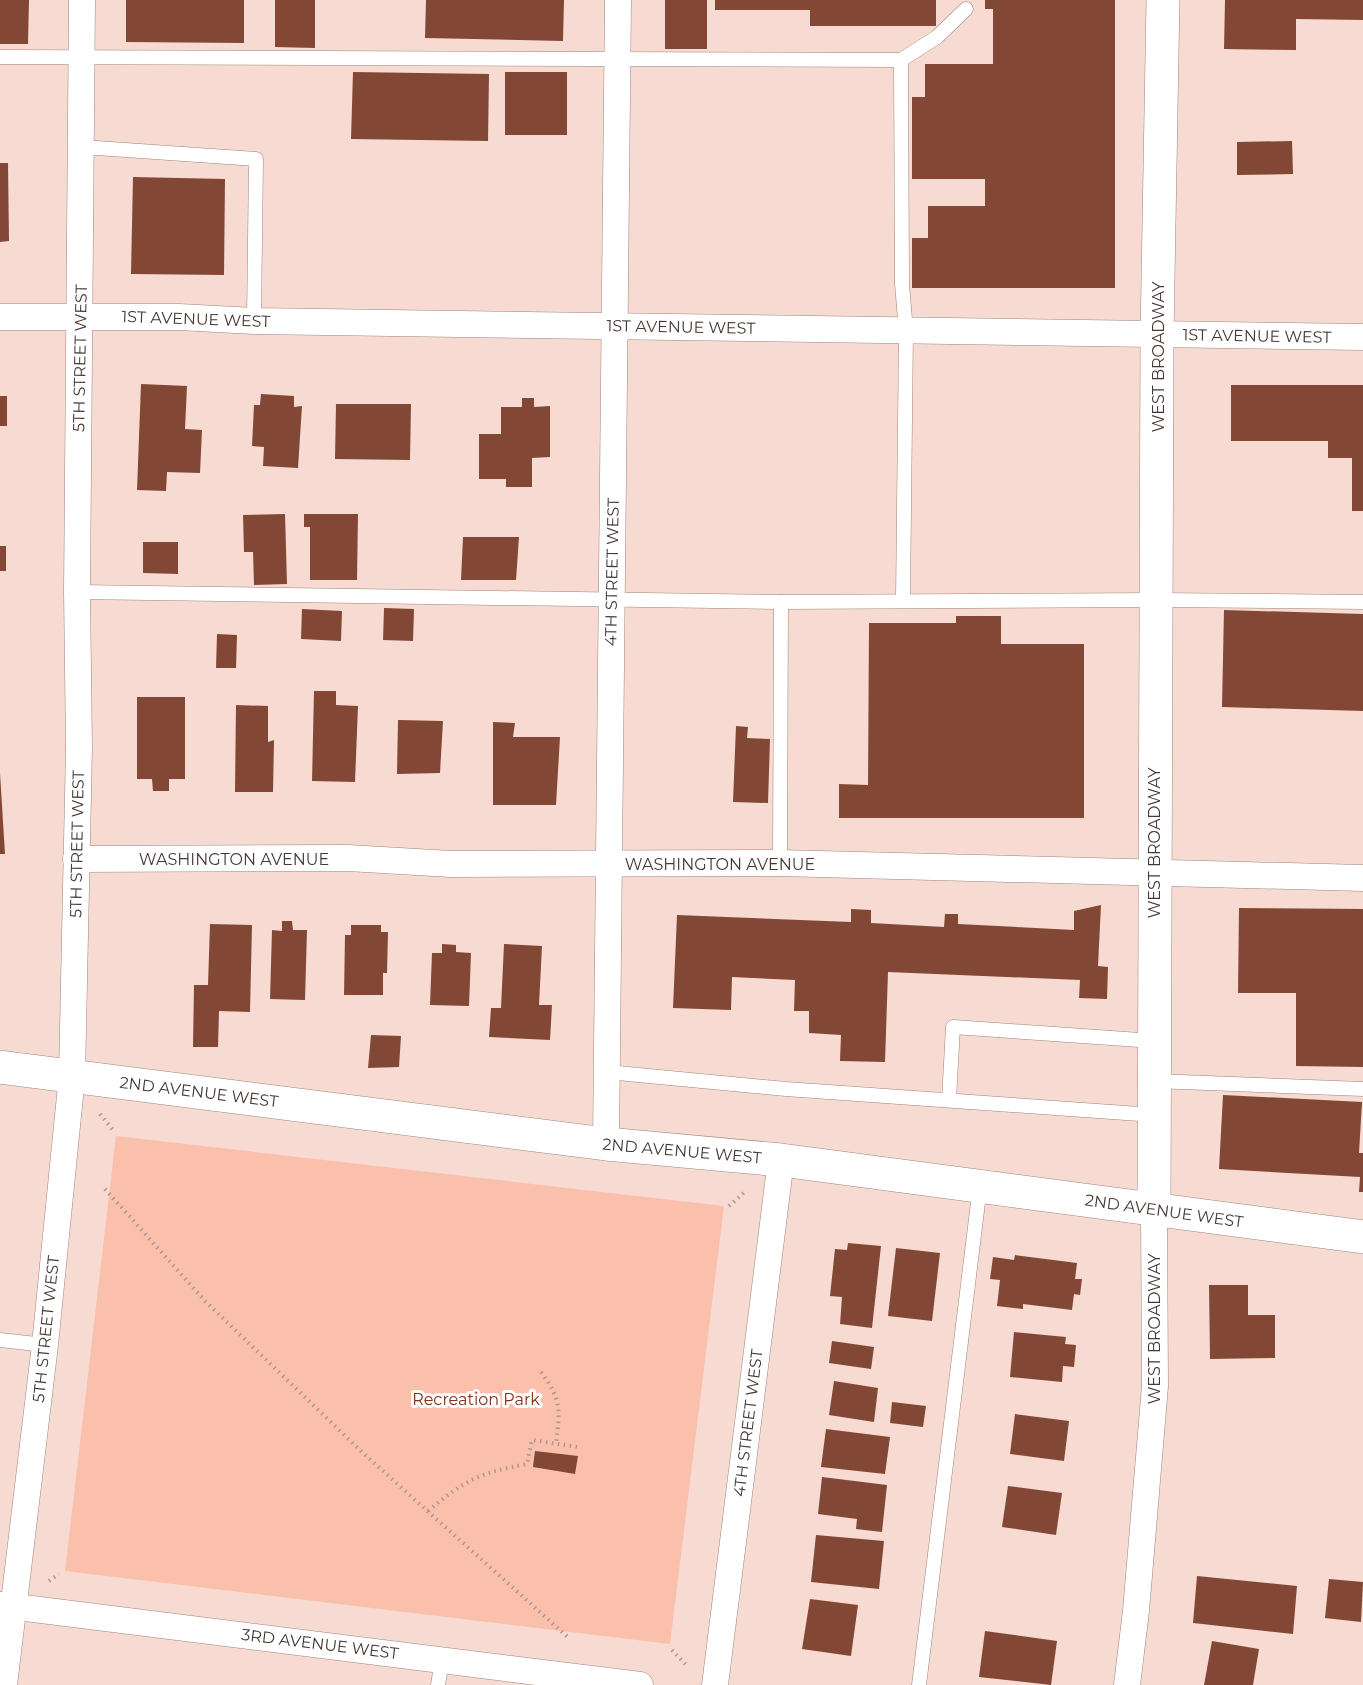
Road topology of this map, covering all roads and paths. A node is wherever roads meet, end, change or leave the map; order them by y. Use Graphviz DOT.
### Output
graph roads {
  1 [pos="82,0"];
  2 [pos="618,0"];
  3 [pos="1163,0"];
  4 [pos="966,9"];
  5 [pos="0,57"];
  6 [pos="82,57"];
  7 [pos="618,59"];
  8 [pos="901,60"];
  9 [pos="82,147"];
  10 [pos="0,317"];
  11 [pos="80,317"];
  12 [pos="254,321"];
  13 [pos="615,326"];
  14 [pos="906,331"];
  15 [pos="1157,334"];
  16 [pos="1363,337"];
  17 [pos="77,592"];
  18 [pos="903,600"];
  19 [pos="1157,600"];
  20 [pos="612,601"];
  21 [pos="781,602"];
  22 [pos="1363,602"];
  23 [pos="76,859"];
  24 [pos="610,863"];
  25 [pos="780,863"];
  26 [pos="1154,873"];
  27 [pos="1363,878"];
  28 [pos="1154,1041"];
  29 [pos="0,1067"];
  30 [pos="607,1072"];
  31 [pos="72,1076"];
  32 [pos="1154,1081"];
  33 [pos="1363,1089"];
  34 [pos="949,1100"];
  35 [pos="1154,1115"];
  36 [pos="606,1144"];
  37 [pos="781,1160"];
  38 [pos="980,1186"];
  39 [pos="105,1189"];
  40 [pos="1154,1209"];
  41 [pos="1363,1237"];
  42 [pos="0,1340"];
  43 [pos="45,1345"];
  44 [pos="541,1372"];
  45 [pos="555,1444"];
  46 [pos="578,1447"];
  47 [pos="428,1511"];
  48 [pos="7,1606"];
  49 [pos="570,1639"];
  50 [pos="442,1659"];
  51 [pos="4,1685"];
  52 [pos="438,1685"];
  53 [pos="640,1685"];
  54 [pos="715,1685"];
  55 [pos="919,1685"];
  56 [pos="1127,1685"];
  1 -- 6 [label="street, 5TH STREET WEST"];
  2 -- 7 [label="street, 4TH STREET WEST"];
  3 -- 15 [label="main road, WEST BROADWAY"];
  4 -- 8 [label="lane"];
  5 -- 6 [label="lane"];
  6 -- 7 [label="lane"];
  6 -- 9 [label="street, 5TH STREET WEST"];
  7 -- 8 [label="lane"];
  7 -- 13 [label="street, 4TH STREET WEST"];
  8 -- 14 [label="lane"];
  9 -- 11 [label="street, 5TH STREET WEST"];
  9 -- 12 [label="lane"];
  10 -- 11 [label="street, 1ST AVENUE WEST"];
  11 -- 12 [label="street, 1ST AVENUE WEST"];
  11 -- 17 [label="street, 5TH STREET WEST"];
  12 -- 13 [label="street, 1ST AVENUE WEST"];
  13 -- 14 [label="street, 1ST AVENUE WEST"];
  13 -- 20 [label="street, 4TH STREET WEST"];
  14 -- 15 [label="street, 1ST AVENUE WEST"];
  14 -- 18 [label="lane"];
  15 -- 16 [label="street, 1ST AVENUE WEST"];
  15 -- 19 [label="main road, WEST BROADWAY"];
  17 -- 20 [label="lane"];
  17 -- 23 [label="street, 5TH STREET WEST"];
  18 -- 19 [label="lane"];
  18 -- 21 [label="lane"];
  19 -- 22 [label="lane"];
  19 -- 26 [label="main road, WEST BROADWAY"];
  20 -- 21 [label="lane"];
  20 -- 24 [label="street, 4TH STREET WEST"];
  21 -- 25 [label="lane"];
  23 -- 24 [label="street, WASHINGTON AVENUE"];
  23 -- 31 [label="street, 5TH STREET WEST"];
  24 -- 25 [label="street, WASHINGTON AVENUE"];
  24 -- 30 [label="street, 4TH STREET WEST"];
  25 -- 26 [label="street, WASHINGTON AVENUE"];
  26 -- 27 [label="street, WASHINGTON AVENUE"];
  26 -- 28 [label="main road, WEST BROADWAY"];
  28 -- 32 [label="main road, WEST BROADWAY"];
  28 -- 34 [label="lane"];
  29 -- 31 [label="main road, 2ND AVENUE WEST"];
  30 -- 34 [label="lane"];
  30 -- 36 [label="street, 4TH STREET WEST"];
  31 -- 36 [label="main road, 2ND AVENUE WEST"];
  31 -- 43 [label="street, 5TH STREET WEST"];
  32 -- 33 [label="lane"];
  32 -- 35 [label="main road, WEST BROADWAY"];
  34 -- 35 [label="lane"];
  35 -- 40 [label="main road, WEST BROADWAY"];
  36 -- 37 [label="main road, 2ND AVENUE WEST"];
  37 -- 38 [label="main road, 2ND AVENUE WEST"];
  37 -- 54 [label="street, 4TH STREET WEST"];
  38 -- 40 [label="main road, 2ND AVENUE WEST"];
  38 -- 55 [label="lane"];
  39 -- 47 [label="path"];
  40 -- 41 [label="main road, 2ND AVENUE WEST"];
  40 -- 56 [label="street, WEST BROADWAY"];
  42 -- 43 [label="lane"];
  43 -- 48 [label="street, 5TH STREET WEST"];
  44 -- 45 [label="path"];
  45 -- 46 [label="path"];
  45 -- 47 [label="path"];
  47 -- 49 [label="path"];
  48 -- 50 [label="street, 3RD AVENUE WEST"];
  48 -- 51 [label="street, 5TH STREET WEST"];
  50 -- 52 [label="lane"];
  50 -- 53 [label="street, 3RD AVENUE WEST"];
}
